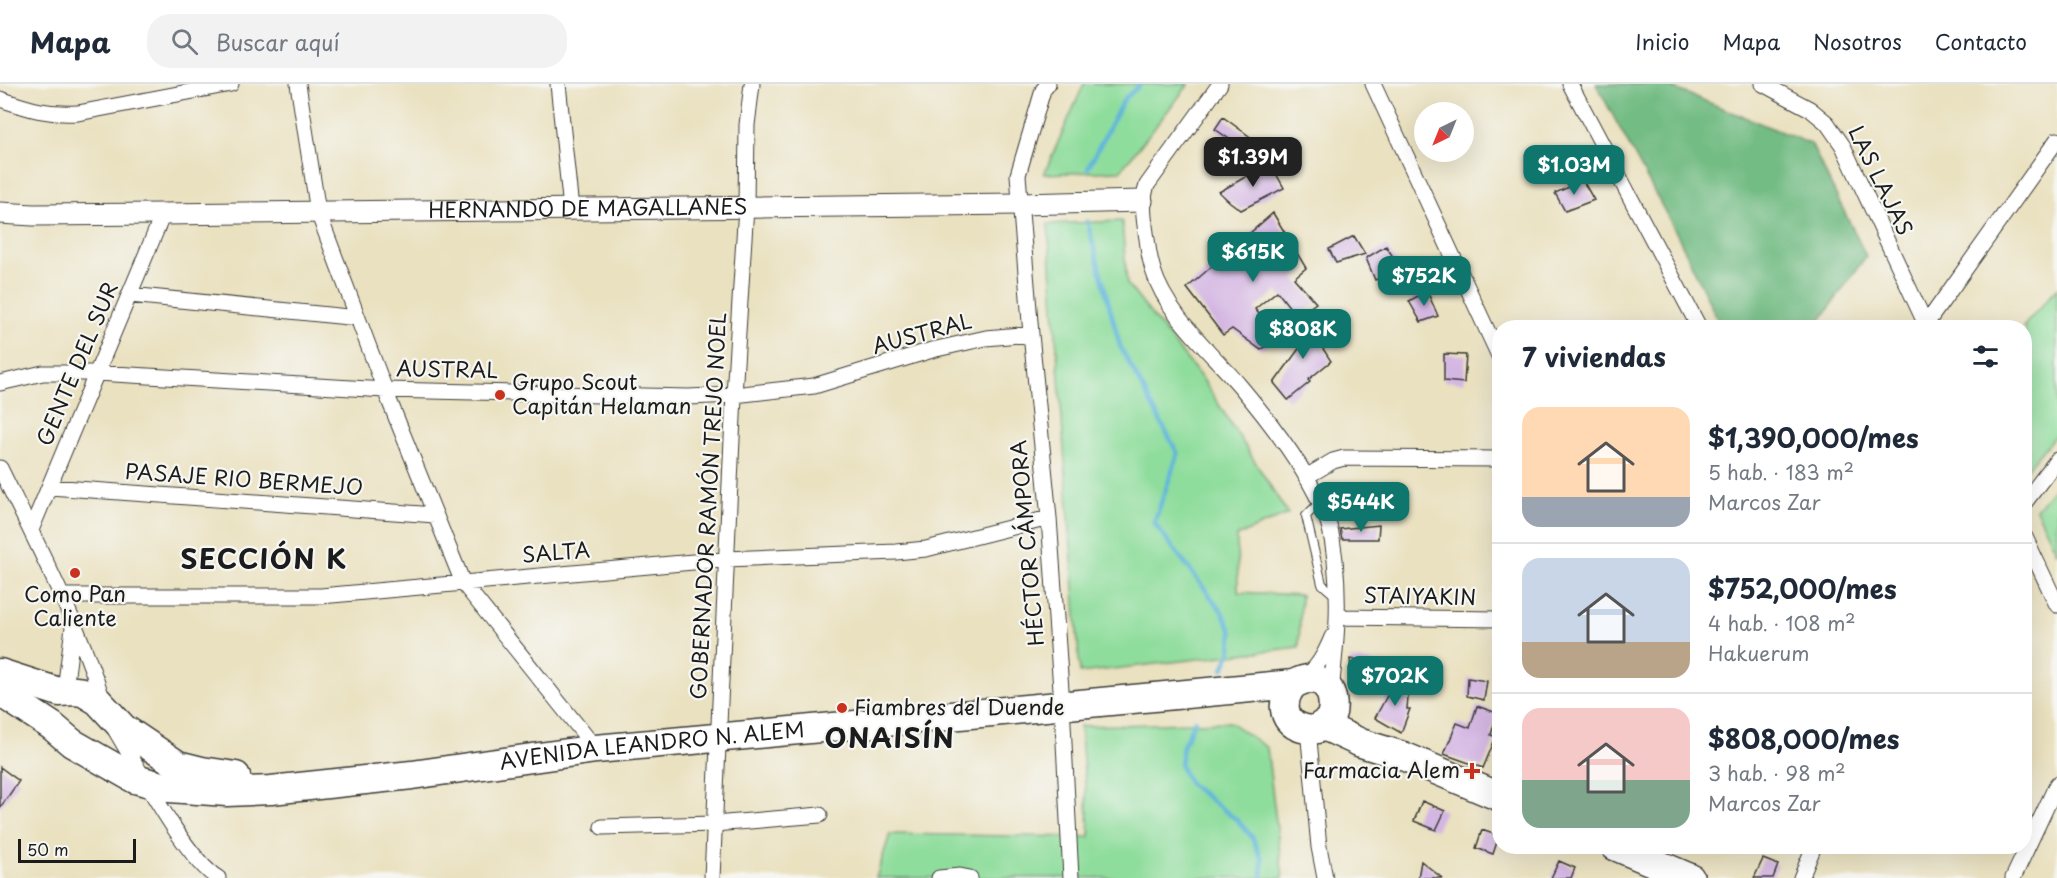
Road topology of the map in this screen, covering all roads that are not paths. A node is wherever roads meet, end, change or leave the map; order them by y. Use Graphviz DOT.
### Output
graph roads {
  1 [pos="231,84"];
  2 [pos="298,84"];
  3 [pos="558,84"];
  4 [pos="752,84"];
  5 [pos="1048,84"];
  6 [pos="1220,84"];
  7 [pos="1373,84"];
  8 [pos="1570,84"];
  9 [pos="1763,84"];
  10 [pos="0,99"];
  11 [pos="2057,140"];
  12 [pos="1142,201"];
  13 [pos="1020,204"];
  14 [pos="746,207"];
  15 [pos="571,209"];
  16 [pos="318,212"];
  17 [pos="0,213"];
  18 [pos="163,214"];
  19 [pos="33,215"];
  20 [pos="0,219"];
  21 [pos="130,295"];
  22 [pos="358,318"];
  23 [pos="1695,320"];
  24 [pos="1923,320"];
  25 [pos="1930,320"];
  26 [pos="1031,334"];
  27 [pos="1492,341"];
  28 [pos="97,373"];
  29 [pos="0,383"];
  30 [pos="385,390"];
  31 [pos="734,395"];
  32 [pos="1492,459"];
  33 [pos="2057,460"];
  34 [pos="0,468"];
  35 [pos="1306,477"];
  36 [pos="50,487"];
  37 [pos="2032,493"];
  38 [pos="435,515"];
  39 [pos="1049,518"];
  40 [pos="30,530"];
  41 [pos="2032,552"];
  42 [pos="726,559"];
  43 [pos="463,583"];
  44 [pos="63,596"];
  45 [pos="2057,604"];
  46 [pos="1339,618"];
  47 [pos="1492,619"];
  48 [pos="73,621"];
  49 [pos="1298,682"];
  50 [pos="62,691"];
  51 [pos="2,693"];
  52 [pos="1203,693"];
  53 [pos="1062,704"];
  54 [pos="1285,713"];
  55 [pos="1324,713"];
  56 [pos="112,720"];
  57 [pos="52,726"];
  58 [pos="719,738"];
  59 [pos="596,749"];
  60 [pos="83,750"];
  61 [pos="355,781"];
  62 [pos="147,783"];
  63 [pos="2057,784"];
  64 [pos="1492,794"];
  65 [pos="820,814"];
  66 [pos="714,824"];
  67 [pos="602,827"];
  68 [pos="2032,837"];
  69 [pos="1634,854"];
  70 [pos="1811,854"];
  71 [pos="2024,854"];
  72 [pos="218,878"];
  73 [pos="711,878"];
  74 [pos="939,878"];
  75 [pos="970,878"];
  76 [pos="1071,878"];
  77 [pos="1325,878"];
  78 [pos="1690,878"];
  79 [pos="1801,878"];
  80 [pos="2013,878"];
  1 -- 10 [label="street"];
  2 -- 16 [label="street"];
  3 -- 15 [label="street"];
  4 -- 14 [label="street, GOBERNADOR RAMÓN TREJO NOEL"];
  5 -- 13 [label="street, HÉCTOR CÁMPORA"];
  6 -- 12 [label="street"];
  7 -- 27 [label="street"];
  8 -- 23 [label="street"];
  9 -- 24 [label="street, LAS LAJAS"];
  11 -- 25 [label="street"];
  12 -- 13 [label="main road, HERNANDO DE MAGALLANES"];
  12 -- 35 [label="street"];
  13 -- 14 [label="main road, HERNANDO DE MAGALLANES"];
  13 -- 26 [label="street, HÉCTOR CÁMPORA"];
  14 -- 15 [label="main road, HERNANDO DE MAGALLANES"];
  14 -- 31 [label="street, GOBERNADOR RAMÓN TREJO NOEL"];
  15 -- 16 [label="main road, HERNANDO DE MAGALLANES"];
  16 -- 18 [label="main road, HERNANDO DE MAGALLANES"];
  16 -- 22 [label="street"];
  17 -- 19 [label="main road, HERNANDO DE MAGALLANES"];
  18 -- 19 [label="main road, HERNANDO DE MAGALLANES"];
  18 -- 21 [label="street, GENTE DEL SUR"];
  19 -- 20 [label="main road, HERNANDO DE MAGALLANES"];
  21 -- 22 [label="street"];
  21 -- 28 [label="street, GENTE DEL SUR"];
  22 -- 30 [label="street"];
  26 -- 31 [label="street, AUSTRAL"];
  26 -- 39 [label="street, HÉCTOR CÁMPORA"];
  28 -- 29 [label="street, AUSTRAL"];
  28 -- 30 [label="street, AUSTRAL"];
  28 -- 36 [label="street, GENTE DEL SUR"];
  30 -- 31 [label="street, AUSTRAL"];
  30 -- 38 [label="street"];
  31 -- 42 [label="street, GOBERNADOR RAMÓN TREJO NOEL"];
  32 -- 35 [label="street"];
  33 -- 37 [label="street"];
  34 -- 40 [label="street"];
  35 -- 46 [label="street"];
  36 -- 38 [label="street, PASAJE RIO BERMEJO"];
  36 -- 40 [label="street, GENTE DEL SUR"];
  38 -- 43 [label="street"];
  39 -- 42 [label="street, SALTA"];
  39 -- 53 [label="street, HÉCTOR CÁMPORA"];
  40 -- 44 [label="street"];
  41 -- 45 [label="street"];
  42 -- 43 [label="street, SALTA"];
  42 -- 58 [label="street, GOBERNADOR RAMÓN TREJO NOEL"];
  43 -- 44 [label="street, SALTA"];
  43 -- 59 [label="street"];
  44 -- 48 [label="street"];
  46 -- 47 [label="street, STAIYAKIN"];
  46 -- 49 [label="street"];
  46 -- 55 [label="street"];
  48 -- 50 [label="street"];
  48 -- 56 [label="street"];
  49 -- 52 [label="highway, AVENIDA LEANDRO N. ALEM"];
  49 -- 54 [label="highway"];
  49 -- 55 [label="highway, AVENIDA LEANDRO N. ALEM"];
  50 -- 51 [label="highway, AVENIDA LEANDRO N. ALEM"];
  50 -- 56 [label="highway, AVENIDA LEANDRO N. ALEM"];
  50 -- 57 [label="highway"];
  51 -- 57 [label="highway, AVENIDA LEANDRO N. ALEM"];
  52 -- 53 [label="highway, AVENIDA LEANDRO N. ALEM"];
  52 -- 54 [label="highway, AVENIDA LEANDRO N. ALEM"];
  53 -- 58 [label="highway, AVENIDA LEANDRO N. ALEM"];
  53 -- 76 [label="street, HÉCTOR CÁMPORA"];
  54 -- 55 [label="highway, AVENIDA LEANDRO N. ALEM"];
  55 -- 64 [label="highway, AVENIDA LEANDRO N. ALEM"];
  55 -- 77 [label="street"];
  56 -- 60 [label="highway"];
  56 -- 61 [label="highway, AVENIDA LEANDRO N. ALEM"];
  56 -- 62 [label="street"];
  57 -- 60 [label="highway, AVENIDA LEANDRO N. ALEM"];
  58 -- 59 [label="highway, AVENIDA LEANDRO N. ALEM"];
  58 -- 66 [label="street, GOBERNADOR RAMÓN TREJO NOEL"];
  59 -- 61 [label="highway, AVENIDA LEANDRO N. ALEM"];
  60 -- 62 [label="highway, AVENIDA LEANDRO N. ALEM"];
  61 -- 62 [label="highway, AVENIDA LEANDRO N. ALEM"];
  62 -- 72 [label="street"];
  63 -- 68 [label="street"];
  65 -- 66 [label="street"];
  66 -- 67 [label="street"];
  66 -- 73 [label="street, GOBERNADOR RAMÓN TREJO NOEL"];
  69 -- 78 [label="highway"];
  70 -- 79 [label="street"];
  71 -- 80 [label="street"];
  74 -- 75 [label="street"];
}
